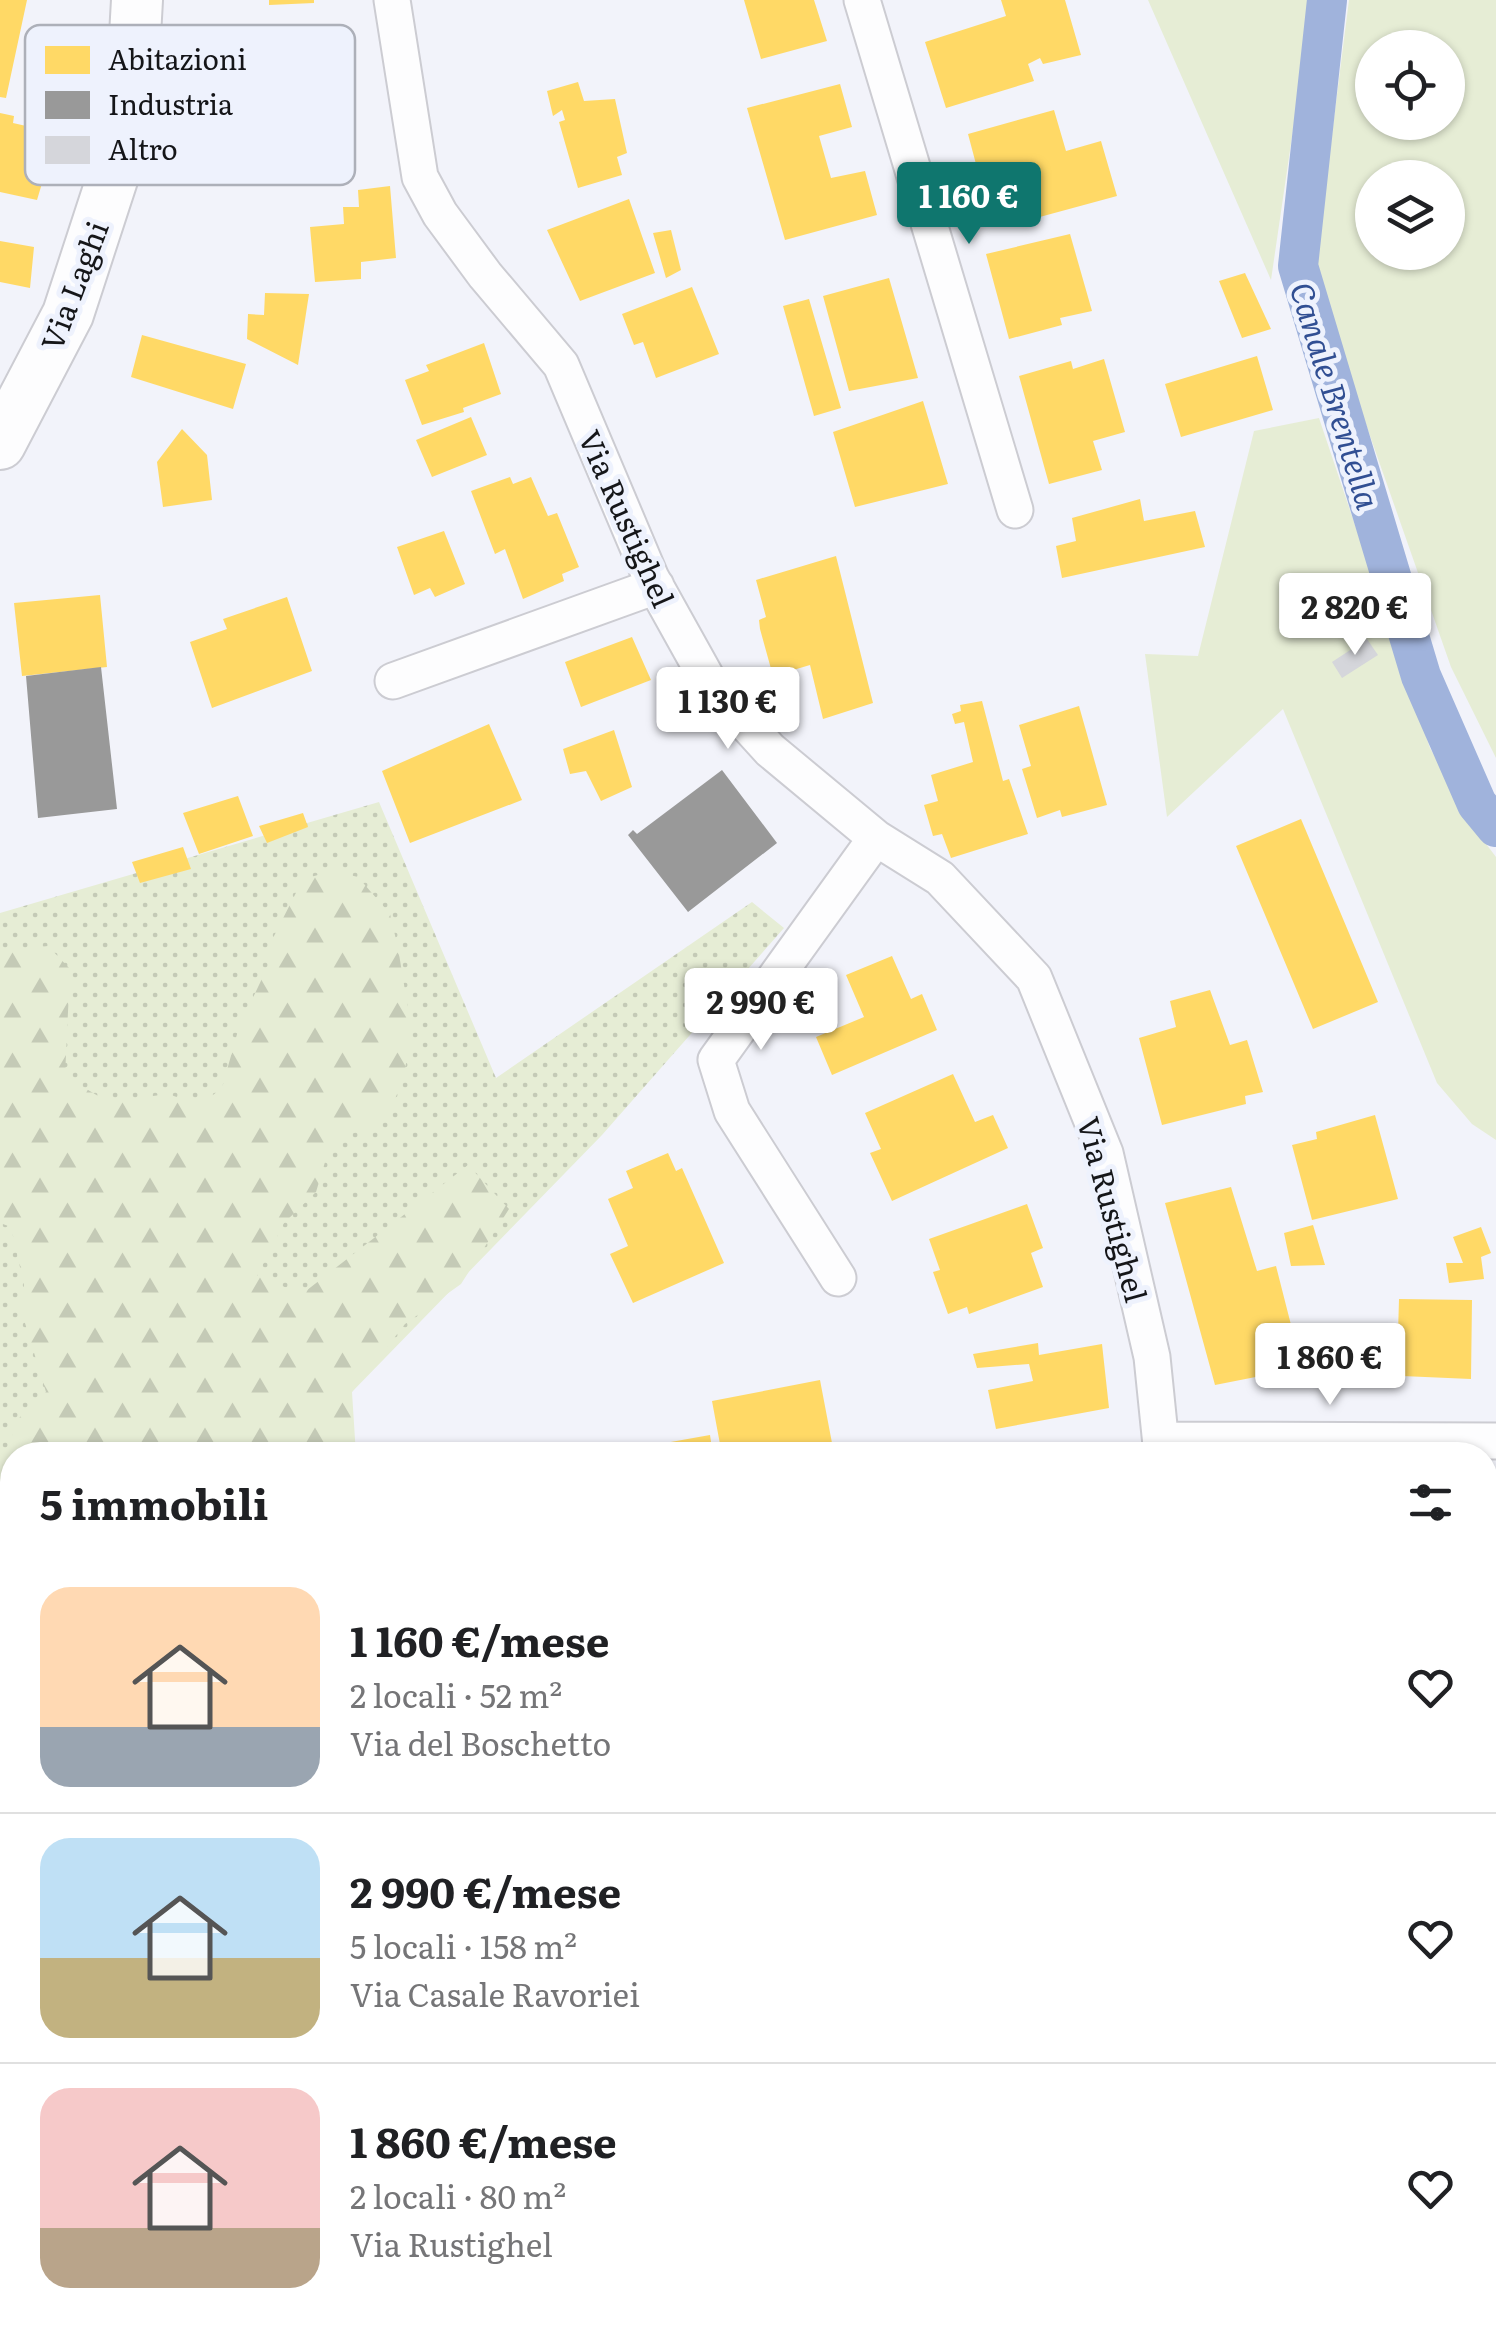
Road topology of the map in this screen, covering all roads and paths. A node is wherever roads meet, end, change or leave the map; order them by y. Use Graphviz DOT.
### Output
graph roads {
  1 [pos="137,0"];
  2 [pos="392,0"];
  3 [pos="862,0"];
  4 [pos="136,25"];
  5 [pos="110,185"];
  6 [pos="0,444"];
  7 [pos="1015,510"];
  8 [pos="656,586"];
  9 [pos="392,681"];
  10 [pos="876,838"];
  11 [pos="838,1278"];
  12 [pos="1496,1441"];
  13 [pos="1162,1442"];
  14 [pos="1448,1442"];
  1 -- 4 [label="street, Via Laghi"];
  2 -- 8 [label="street, Via Rustighel"];
  3 -- 7 [label="street"];
  5 -- 6 [label="street, Via Laghi"];
  8 -- 9 [label="street"];
  8 -- 10 [label="street, Via Rustighel"];
  10 -- 11 [label="street"];
  10 -- 13 [label="street, Via Rustighel"];
  12 -- 14 [label="street"];
}
